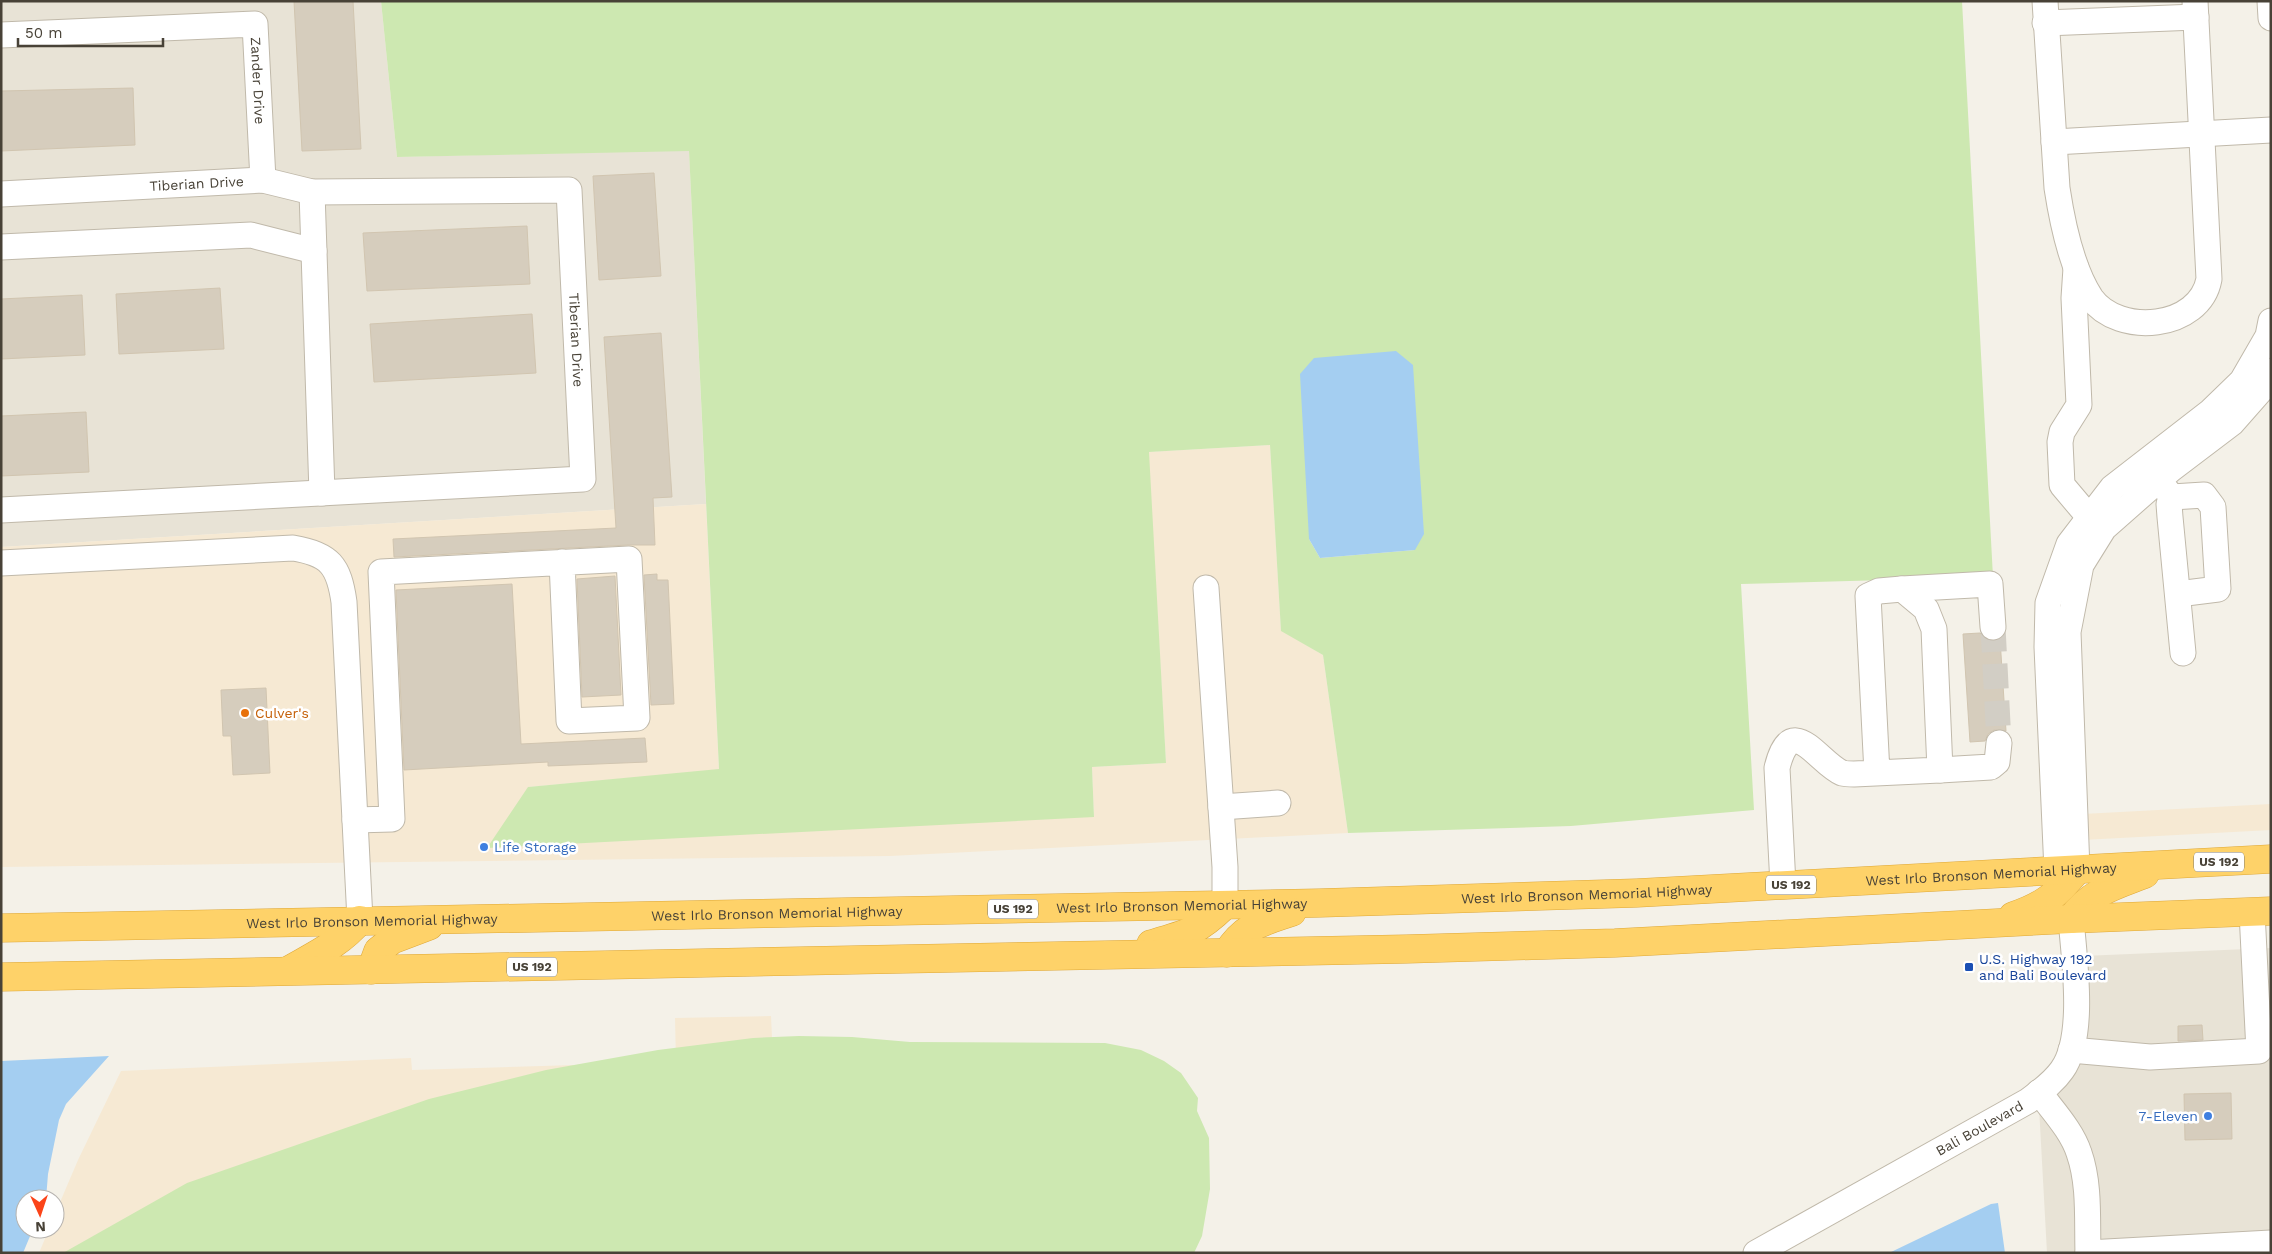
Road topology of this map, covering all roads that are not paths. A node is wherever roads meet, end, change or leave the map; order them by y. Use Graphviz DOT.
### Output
graph roads {
  1 [pos="2270,1"];
  2 [pos="2195,9"];
  3 [pos="2045,12"];
  4 [pos="2271,18"];
  5 [pos="1,35"];
  6 [pos="2271,130"];
  7 [pos="2202,134"];
  8 [pos="2054,142"];
  9 [pos="264,180"];
  10 [pos="312,192"];
  11 [pos="1,194"];
  12 [pos="1,248"];
  13 [pos="314,252"];
  14 [pos="2076,263"];
  15 [pos="2271,321"];
  16 [pos="2271,371"];
  17 [pos="2158,480"];
  18 [pos="322,493"];
  19 [pos="1,510"];
  20 [pos="2097,523"];
  21 [pos="562,562"];
  22 [pos="1,564"];
  23 [pos="1206,588"];
  24 [pos="1902,589"];
  25 [pos="2178,594"];
  26 [pos="1993,627"];
  27 [pos="2183,653"];
  28 [pos="1999,743"];
  29 [pos="1940,770"];
  30 [pos="1877,773"];
  31 [pos="1278,803"];
  32 [pos="1221,807"];
  33 [pos="355,820"];
  34 [pos="2271,859"];
  35 [pos="2167,865"];
  36 [pos="2067,871"];
  37 [pos="1783,885"];
  38 [pos="1320,903"];
  39 [pos="1224,906"];
  40 [pos="2262,912"];
  41 [pos="449,918"];
  42 [pos="2071,919"];
  43 [pos="360,920"];
  44 [pos="1992,923"];
  45 [pos="1,928"];
  46 [pos="1227,953"];
  47 [pos="1113,955"];
  48 [pos="371,970"];
  49 [pos="286,972"];
  50 [pos="1,977"];
  51 [pos="2071,1050"];
  52 [pos="2039,1092"];
  53 [pos="2271,1242"];
  54 [pos="1756,1253"];
  55 [pos="2088,1253"];
  1 -- 4 [label="street"];
  2 -- 3 [label="street"];
  2 -- 7 [label="street"];
  3 -- 8 [label="street"];
  5 -- 9 [label="street, Zander Drive"];
  6 -- 7 [label="street"];
  7 -- 8 [label="street"];
  7 -- 14 [label="street"];
  8 -- 14 [label="street"];
  9 -- 10 [label="street, Tiberian Drive"];
  9 -- 11 [label="street, Tiberian Drive"];
  10 -- 13 [label="street"];
  10 -- 18 [label="street, Tiberian Drive"];
  12 -- 13 [label="street"];
  13 -- 18 [label="street"];
  14 -- 20 [label="street"];
  15 -- 17 [label="street"];
  16 -- 17 [label="street"];
  17 -- 20 [label="street"];
  17 -- 25 [label="street"];
  17 -- 25 [label="street"];
  18 -- 19 [label="street, Tiberian Drive"];
  20 -- 36 [label="street"];
  21 -- 21 [label="street"];
  21 -- 33 [label="street"];
  22 -- 33 [label="street"];
  23 -- 32 [label="street"];
  24 -- 26 [label="street"];
  24 -- 29 [label="street"];
  24 -- 30 [label="street"];
  25 -- 27 [label="street"];
  28 -- 29 [label="street"];
  29 -- 30 [label="street"];
  30 -- 37 [label="street"];
  31 -- 32 [label="street"];
  32 -- 39 [label="street"];
  33 -- 43 [label="street"];
  34 -- 35 [label="highway, West Irlo Bronson Memorial Highway / US 192"];
  35 -- 36 [label="highway, West Irlo Bronson Memorial Highway / US 192"];
  35 -- 42 [label="highway"];
  36 -- 37 [label="highway, West Irlo Bronson Memorial Highway / US 192"];
  36 -- 44 [label="highway"];
  37 -- 38 [label="highway, West Irlo Bronson Memorial Highway / US 192"];
  38 -- 39 [label="highway, West Irlo Bronson Memorial Highway / US 192"];
  38 -- 46 [label="highway"];
  39 -- 41 [label="highway, West Irlo Bronson Memorial Highway / US 192"];
  39 -- 47 [label="highway"];
  40 -- 42 [label="highway, US 192"];
  40 -- 51 [label="street"];
  41 -- 43 [label="highway, West Irlo Bronson Memorial Highway / US 192"];
  41 -- 48 [label="highway"];
  42 -- 44 [label="highway, US 192"];
  42 -- 51 [label="street, Bali Boulevard"];
  43 -- 45 [label="highway, West Irlo Bronson Memorial Highway / US 192"];
  43 -- 49 [label="highway"];
  44 -- 46 [label="highway, US 192"];
  46 -- 47 [label="highway, US 192"];
  47 -- 48 [label="highway, US 192"];
  48 -- 49 [label="highway, US 192"];
  49 -- 50 [label="highway, US 192"];
  51 -- 52 [label="street, Bali Boulevard"];
  52 -- 54 [label="street, Bali Boulevard"];
  52 -- 55 [label="street"];
  53 -- 55 [label="street"];
}
